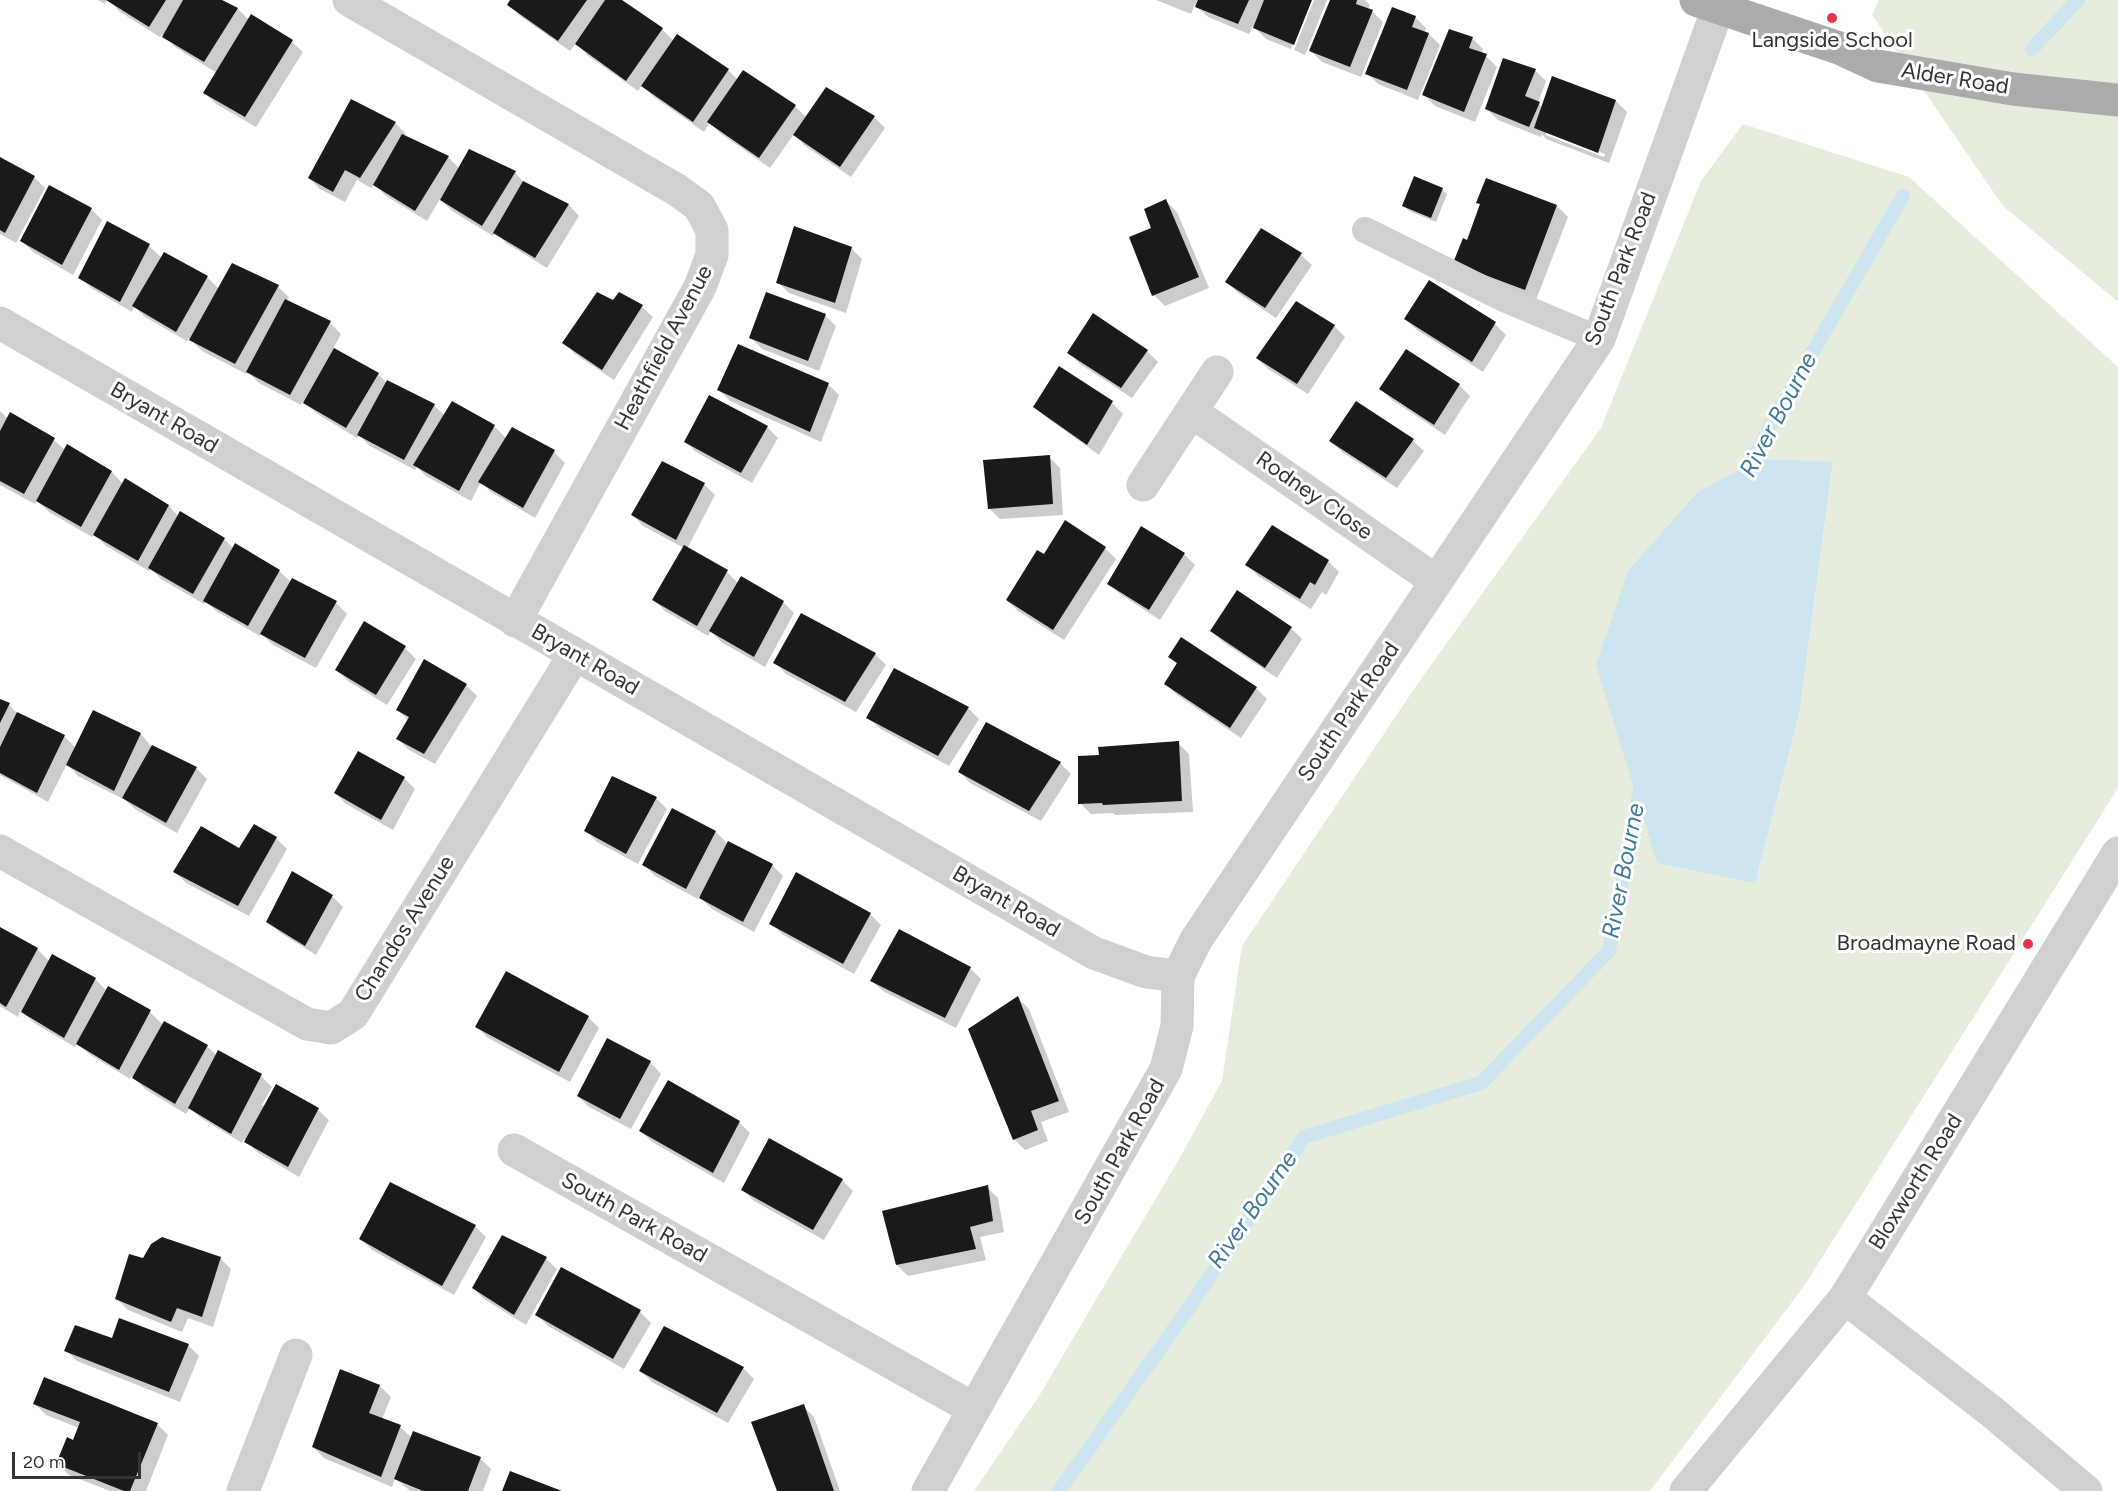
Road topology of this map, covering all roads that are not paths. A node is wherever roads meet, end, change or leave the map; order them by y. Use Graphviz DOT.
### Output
graph roads {
  1 [pos="349,0"];
  2 [pos="1707,4"];
  3 [pos="2118,100"];
  4 [pos="1365,230"];
  5 [pos="0,323"];
  6 [pos="1599,339"];
  7 [pos="1217,372"];
  8 [pos="1192,412"];
  9 [pos="1143,485"];
  10 [pos="1436,581"];
  11 [pos="515,621"];
  12 [pos="575,654"];
  13 [pos="0,851"];
  14 [pos="2118,853"];
  15 [pos="1178,976"];
  16 [pos="514,1150"];
  17 [pos="1845,1298"];
  18 [pos="296,1355"];
  19 [pos="974,1409"];
  20 [pos="243,1491"];
  21 [pos="928,1491"];
  22 [pos="1686,1491"];
  23 [pos="2086,1491"];
  1 -- 11 [label="street, Heathfield Avenue"];
  2 -- 3 [label="main road, Alder Road"];
  2 -- 6 [label="street, South Park Road"];
  4 -- 6 [label="lane"];
  5 -- 11 [label="street, Bryant Road"];
  6 -- 10 [label="street, South Park Road"];
  7 -- 8 [label="street"];
  8 -- 9 [label="street"];
  8 -- 10 [label="street, Rodney Close"];
  10 -- 15 [label="street, South Park Road"];
  11 -- 12 [label="street, Bryant Road"];
  12 -- 13 [label="street, Chandos Avenue"];
  12 -- 15 [label="street, Bryant Road"];
  14 -- 17 [label="street, Bloxworth Road"];
  15 -- 19 [label="street, South Park Road"];
  16 -- 19 [label="street, South Park Road"];
  17 -- 22 [label="street, Bloxworth Road"];
  17 -- 23 [label="street"];
  18 -- 20 [label="street"];
  19 -- 21 [label="street, South Park Road"];
}
